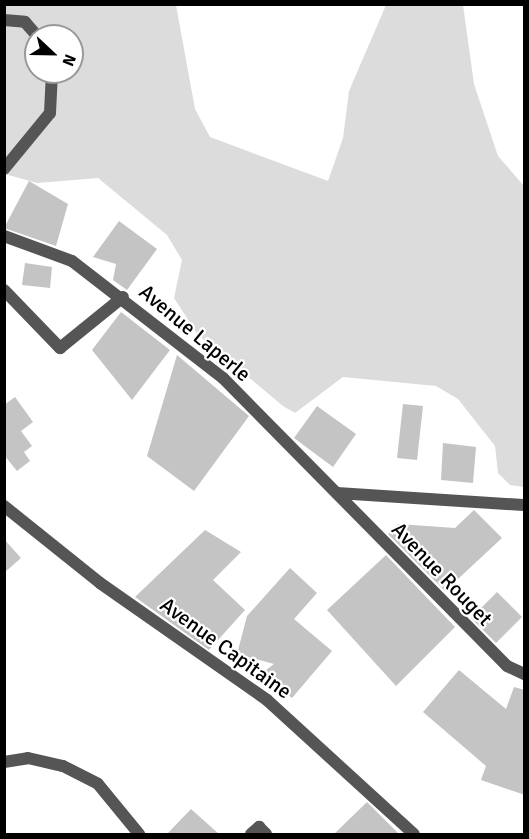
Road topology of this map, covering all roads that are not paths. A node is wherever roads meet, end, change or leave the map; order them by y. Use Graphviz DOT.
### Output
graph roads {
  1 [pos="4,20"];
  2 [pos="27,24"];
  3 [pos="51,84"];
  4 [pos="4,169"];
  5 [pos="4,236"];
  6 [pos="4,290"];
  7 [pos="123,297"];
  8 [pos="337,494"];
  9 [pos="525,505"];
  10 [pos="4,506"];
  11 [pos="525,674"];
  12 [pos="4,762"];
  13 [pos="139,834"];
  14 [pos="251,834"];
  15 [pos="266,834"];
  16 [pos="414,834"];
  1 -- 2 [label="street"];
  3 -- 4 [label="street"];
  5 -- 7 [label="street, Avenue Laperle"];
  6 -- 7 [label="street"];
  7 -- 8 [label="street, Avenue Laperle"];
  8 -- 9 [label="street"];
  8 -- 11 [label="street, Avenue Rouget"];
  10 -- 16 [label="street, Avenue Capitaine"];
  12 -- 13 [label="street"];
  14 -- 15 [label="street"];
}
